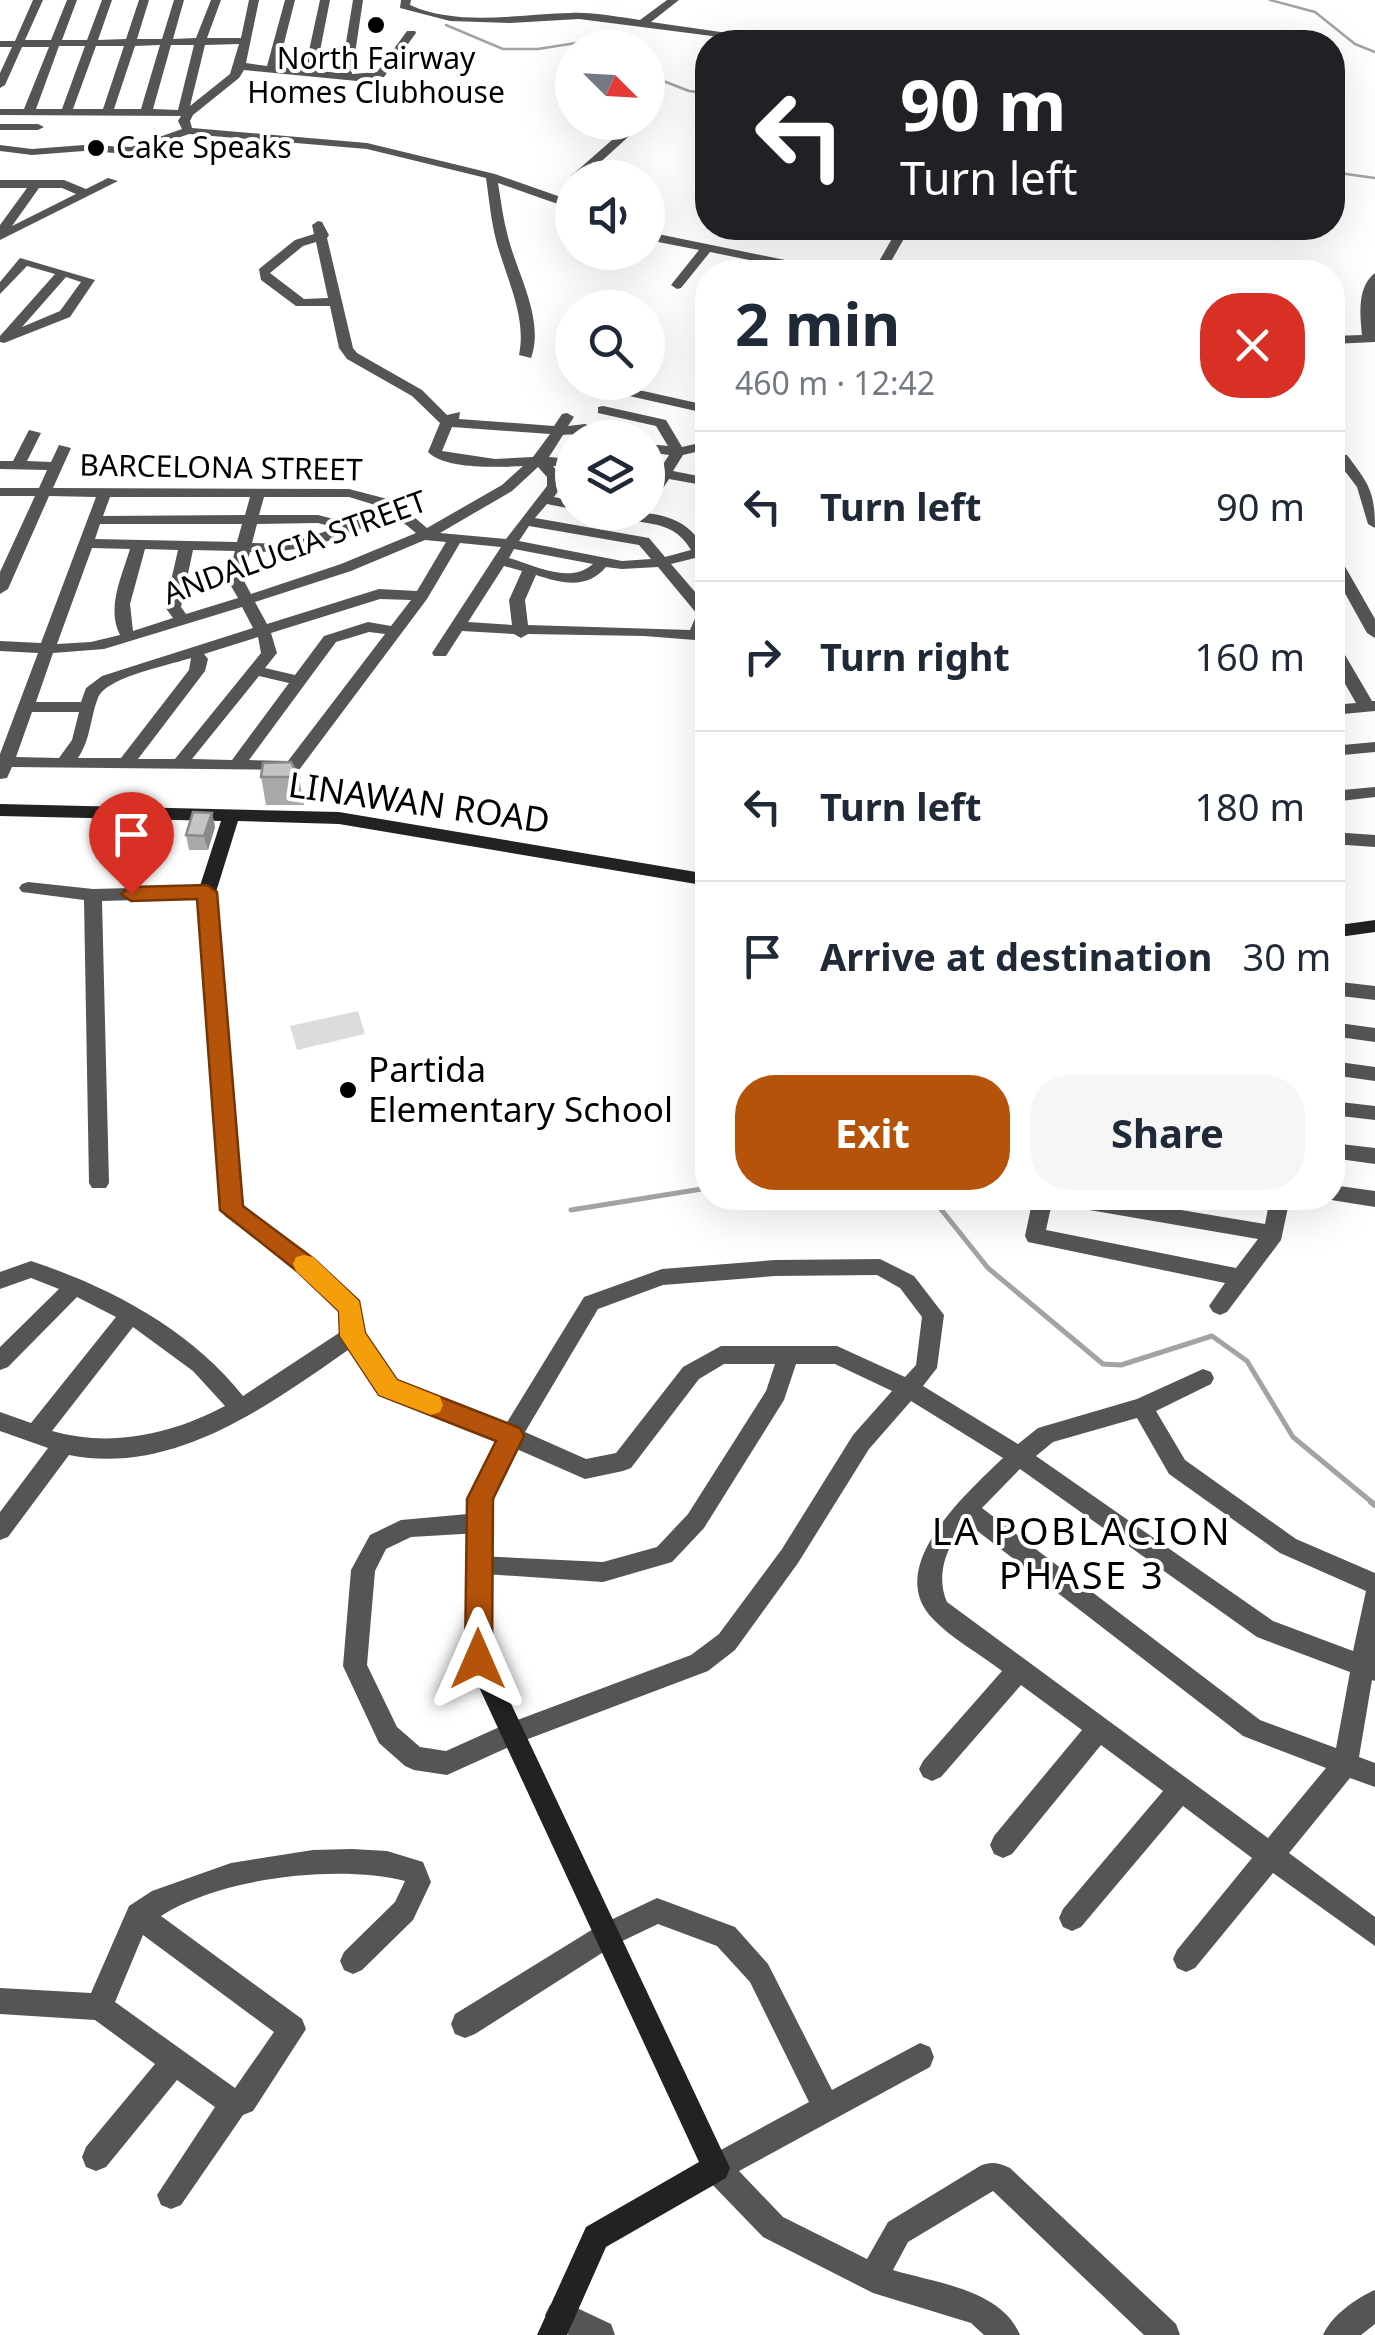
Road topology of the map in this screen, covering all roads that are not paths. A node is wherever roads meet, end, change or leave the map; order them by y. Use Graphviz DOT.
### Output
graph roads {
  1 [pos="38,0"];
  2 [pos="72,0"];
  3 [pos="107,0"];
  4 [pos="144,0"];
  5 [pos="179,0"];
  6 [pos="216,0"];
  7 [pos="254,0"];
  8 [pos="290,0"];
  9 [pos="325,0"];
  10 [pos="358,0"];
  11 [pos="406,0"];
  12 [pos="674,0"];
  13 [pos="639,26"];
  14 [pos="411,32"];
  15 [pos="695,32"];
  16 [pos="244,40"];
  17 [pos="164,42"];
  18 [pos="200,42"];
  19 [pos="92,43"];
  20 [pos="130,43"];
  21 [pos="0,44"];
  22 [pos="18,44"];
  23 [pos="55,44"];
  24 [pos="240,66"];
  25 [pos="272,69"];
  26 [pos="310,72"];
  27 [pos="346,76"];
  28 [pos="0,86"];
  29 [pos="0,112"];
  30 [pos="146,113"];
  31 [pos="186,113"];
  32 [pos="28,114"];
  33 [pos="66,114"];
  34 [pos="106,118"];
  35 [pos="0,127"];
  36 [pos="188,131"];
  37 [pos="94,136"];
  38 [pos="618,140"];
  39 [pos="0,148"];
  40 [pos="84,148"];
  41 [pos="596,160"];
  42 [pos="492,176"];
  43 [pos="112,181"];
  44 [pos="0,184"];
  45 [pos="35,185"];
  46 [pos="86,194"];
  47 [pos="555,195"];
  48 [pos="551,198"];
  49 [pos="555,199"];
  50 [pos="0,235"];
  51 [pos="665,239"];
  52 [pos="707,248"];
  53 [pos="698,260"];
  54 [pos="766,260"];
  55 [pos="695,263"];
  56 [pos="62,274"];
  57 [pos="1375,277"];
  58 [pos="677,286"];
  59 [pos="0,290"];
  60 [pos="338,302"];
  61 [pos="1372,338"];
  62 [pos="1345,339"];
  63 [pos="2,342"];
  64 [pos="526,355"];
  65 [pos="665,398"];
  66 [pos="639,400"];
  67 [pos="695,407"];
  68 [pos="461,410"];
  69 [pos="603,410"];
  70 [pos="632,416"];
  71 [pos="630,420"];
  72 [pos="447,422"];
  73 [pos="555,424"];
  74 [pos="34,433"];
  75 [pos="555,438"];
  76 [pos="64,448"];
  77 [pos="695,448"];
  78 [pos="665,450"];
  79 [pos="678,452"];
  80 [pos="540,461"];
  81 [pos="555,462"];
  82 [pos="1345,462"];
  83 [pos="0,466"];
  84 [pos="18,466"];
  85 [pos="56,466"];
  86 [pos="666,474"];
  87 [pos="695,480"];
  88 [pos="0,492"];
  89 [pos="42,492"];
  90 [pos="258,493"];
  91 [pos="104,494"];
  92 [pos="545,499"];
  93 [pos="555,501"];
  94 [pos="397,508"];
  95 [pos="252,518"];
  96 [pos="94,520"];
  97 [pos="525,521"];
  98 [pos="665,522"];
  99 [pos="1374,522"];
  100 [pos="349,527"];
  101 [pos="428,536"];
  102 [pos="456,539"];
  103 [pos="695,542"];
  104 [pos="85,543"];
  105 [pos="511,544"];
  106 [pos="138,546"];
  107 [pos="186,546"];
  108 [pos="242,546"];
  109 [pos="695,557"];
  110 [pos="499,560"];
  111 [pos="602,562"];
  112 [pos="658,563"];
  113 [pos="288,568"];
  114 [pos="532,569"];
  115 [pos="1345,579"];
  116 [pos="0,589"];
  117 [pos="422,596"];
  118 [pos="246,600"];
  119 [pos="695,603"];
  120 [pos="182,620"];
  121 [pos="455,626"];
  122 [pos="263,629"];
  123 [pos="394,631"];
  124 [pos="522,633"];
  125 [pos="1375,633"];
  126 [pos="695,635"];
  127 [pos="128,636"];
  128 [pos="0,646"];
  129 [pos="45,647"];
  130 [pos="193,650"];
  131 [pos="440,653"];
  132 [pos="1345,666"];
  133 [pos="256,671"];
  134 [pos="300,681"];
  135 [pos="86,706"];
  136 [pos="25,707"];
  137 [pos="1371,707"];
  138 [pos="1345,709"];
  139 [pos="1375,746"];
  140 [pos="1345,749"];
  141 [pos="63,763"];
  142 [pos="124,764"];
  143 [pos="179,765"];
  144 [pos="236,766"];
  145 [pos="2,767"];
  146 [pos="1375,792"];
  147 [pos="1345,795"];
  148 [pos="0,810"];
  149 [pos="232,812"];
  150 [pos="1345,839"];
  151 [pos="1375,841"];
  152 [pos="695,878"];
  153 [pos="28,888"];
  154 [pos="207,892"];
  155 [pos="94,896"];
  156 [pos="1375,926"];
  157 [pos="1345,930"];
  158 [pos="1345,989"];
  159 [pos="1375,992"];
  160 [pos="1345,1032"];
  161 [pos="1375,1036"];
  162 [pos="1345,1070"];
  163 [pos="1375,1074"];
  164 [pos="1345,1110"];
  165 [pos="1375,1114"];
  166 [pos="1345,1152"];
  167 [pos="1375,1156"];
  168 [pos="99,1183"];
  169 [pos="1345,1195"];
  170 [pos="1375,1199"];
  171 [pos="1039,1210"];
  172 [pos="1135,1210"];
  173 [pos="1278,1210"];
  174 [pos="1274,1234"];
  175 [pos="1243,1278"];
  176 [pos="0,1281"];
  177 [pos="76,1286"];
  178 [pos="1220,1306"];
  179 [pos="129,1318"];
  180 [pos="352,1336"];
  181 [pos="789,1353"];
  182 [pos="0,1361"];
  183 [pos="1203,1378"];
  184 [pos="908,1388"];
  185 [pos="1142,1408"];
  186 [pos="241,1410"];
  187 [pos="1,1422"];
  188 [pos="36,1434"];
  189 [pos="512,1436"];
  190 [pos="64,1444"];
  191 [pos="1018,1456"];
  192 [pos="966,1509"];
  193 [pos="480,1524"];
  194 [pos="0,1530"];
  195 [pos="479,1566"];
  196 [pos="1375,1584"];
  197 [pos="1375,1598"];
  198 [pos="1368,1668"];
  199 [pos="1019,1669"];
  200 [pos="1099,1728"];
  201 [pos="513,1733"];
  202 [pos="1344,1765"];
  203 [pos="932,1769"];
  204 [pos="1375,1775"];
  205 [pos="1181,1789"];
  206 [pos="1003,1845"];
  207 [pos="1270,1855"];
  208 [pos="138,1915"];
  209 [pos="1072,1918"];
  210 [pos="1375,1933"];
  211 [pos="607,1935"];
  212 [pos="1186,1959"];
  213 [pos="352,1961"];
  214 [pos="0,2001"];
  215 [pos="99,2007"];
  216 [pos="465,2024"];
  217 [pos="920,2057"];
  218 [pos="176,2060"];
  219 [pos="234,2104"];
  220 [pos="826,2108"];
  221 [pos="96,2158"];
  222 [pos="716,2168"];
  223 [pos="171,2195"];
  224 [pos="873,2278"];
  225 [pos="1375,2306"];
  226 [pos="556,2325"];
  227 [pos="600,2335"];
  228 [pos="1005,2335"];
  229 [pos="1165,2335"];
  230 [pos="1338,2335"];
  1 -- 22 [label="street"];
  2 -- 23 [label="street"];
  3 -- 19 [label="street"];
  4 -- 20 [label="street"];
  5 -- 17 [label="street"];
  6 -- 18 [label="street"];
  7 -- 16 [label="street"];
  8 -- 25 [label="street"];
  9 -- 26 [label="street"];
  10 -- 27 [label="street"];
  11 -- 13 [label="street"];
  12 -- 13 [label="street"];
  13 -- 15 [label="street"];
  14 -- 27 [label="street"];
  16 -- 18 [label="street"];
  16 -- 24 [label="street"];
  17 -- 18 [label="street"];
  17 -- 20 [label="street"];
  17 -- 30 [label="street"];
  18 -- 31 [label="street"];
  19 -- 20 [label="street"];
  19 -- 23 [label="street"];
  19 -- 33 [label="street"];
  20 -- 34 [label="street"];
  21 -- 22 [label="street"];
  22 -- 23 [label="street"];
  22 -- 28 [label="street"];
  23 -- 32 [label="street"];
  24 -- 25 [label="street"];
  24 -- 31 [label="street"];
  25 -- 26 [label="street"];
  26 -- 27 [label="street"];
  29 -- 32 [label="street"];
  30 -- 31 [label="street"];
  30 -- 34 [label="street"];
  31 -- 36 [label="street"];
  32 -- 33 [label="street"];
  33 -- 34 [label="street"];
  34 -- 35 [label="street"];
  36 -- 40 [label="street"];
  36 -- 42 [label="street"];
  37 -- 40 [label="street"];
  38 -- 41 [label="street"];
  39 -- 40 [label="street"];
  42 -- 48 [label="street"];
  42 -- 64 [label="street"];
  43 -- 46 [label="street"];
  44 -- 45 [label="street"];
  45 -- 46 [label="street"];
  45 -- 50 [label="street"];
  46 -- 50 [label="street"];
  47 -- 48 [label="street"];
  48 -- 49 [label="street"];
  51 -- 52 [label="street"];
  52 -- 53 [label="street"];
  52 -- 54 [label="street"];
  55 -- 58 [label="street"];
  56 -- 59 [label="street"];
  56 -- 63 [label="street"];
  56 -- 63 [label="street"];
  57 -- 61 [label="street"];
  60 -- 60 [label="street"];
  60 -- 72 [label="street"];
  61 -- 62 [label="street"];
  65 -- 67 [label="street"];
  66 -- 70 [label="street"];
  68 -- 72 [label="street"];
  69 -- 70 [label="street"];
  70 -- 71 [label="street"];
  70 -- 79 [label="street"];
  72 -- 73 [label="street"];
  72 -- 80 [label="street"];
  74 -- 84 [label="street"];
  75 -- 80 [label="street, ANDALUCIA STREET"];
  76 -- 85 [label="street"];
  77 -- 79 [label="street"];
  78 -- 79 [label="street"];
  79 -- 86 [label="street"];
  80 -- 81 [label="street"];
  80 -- 92 [label="street"];
  80 -- 101 [label="street, ANDALUCIA STREET"];
  82 -- 99 [label="street"];
  83 -- 84 [label="street"];
  84 -- 85 [label="street"];
  85 -- 89 [label="street"];
  86 -- 87 [label="street"];
  88 -- 89 [label="street, BARCELONA STREET"];
  89 -- 91 [label="street, BARCELONA STREET"];
  89 -- 116 [label="street"];
  90 -- 91 [label="street, BARCELONA STREET"];
  90 -- 94 [label="street, BARCELONA STREET"];
  90 -- 95 [label="street"];
  91 -- 96 [label="street"];
  92 -- 93 [label="street"];
  92 -- 97 [label="street"];
  94 -- 100 [label="street"];
  94 -- 101 [label="street, BARCELONA STREET"];
  95 -- 96 [label="street"];
  95 -- 100 [label="street"];
  95 -- 108 [label="street"];
  96 -- 104 [label="street"];
  97 -- 105 [label="street"];
  97 -- 112 [label="street"];
  98 -- 103 [label="street"];
  100 -- 113 [label="street"];
  101 -- 102 [label="street"];
  101 -- 113 [label="street, ANDALUCIA STREET"];
  102 -- 105 [label="street"];
  102 -- 117 [label="street"];
  104 -- 106 [label="street"];
  104 -- 129 [label="street"];
  105 -- 110 [label="street"];
  105 -- 111 [label="street"];
  106 -- 107 [label="street"];
  106 -- 127 [label="street"];
  107 -- 108 [label="street"];
  107 -- 120 [label="street"];
  108 -- 113 [label="street"];
  108 -- 118 [label="street"];
  109 -- 112 [label="street"];
  110 -- 114 [label="street"];
  110 -- 121 [label="street"];
  111 -- 112 [label="street"];
  111 -- 114 [label="street"];
  112 -- 119 [label="street"];
  113 -- 118 [label="street, ANDALUCIA STREET"];
  114 -- 124 [label="street"];
  115 -- 125 [label="street"];
  117 -- 122 [label="street"];
  117 -- 123 [label="street"];
  118 -- 120 [label="street, ANDALUCIA STREET"];
  118 -- 122 [label="street"];
  120 -- 127 [label="street, ANDALUCIA STREET"];
  121 -- 124 [label="street"];
  121 -- 131 [label="street"];
  122 -- 130 [label="street"];
  122 -- 133 [label="street"];
  123 -- 134 [label="street"];
  123 -- 144 [label="street"];
  124 -- 126 [label="street"];
  127 -- 129 [label="street, ANDALUCIA STREET"];
  128 -- 129 [label="street, ANDALUCIA STREET"];
  129 -- 136 [label="street"];
  130 -- 135 [label="street"];
  130 -- 142 [label="street"];
  132 -- 137 [label="street"];
  133 -- 134 [label="street"];
  133 -- 143 [label="street"];
  134 -- 144 [label="street"];
  135 -- 136 [label="street"];
  135 -- 141 [label="street"];
  136 -- 145 [label="street"];
  137 -- 138 [label="street"];
  139 -- 140 [label="street"];
  141 -- 142 [label="street"];
  141 -- 145 [label="street"];
  142 -- 143 [label="street"];
  143 -- 144 [label="street"];
  146 -- 147 [label="street"];
  148 -- 149 [label="street, LINAWAN ROAD"];
  149 -- 152 [label="street, LINAWAN ROAD"];
  149 -- 154 [label="street"];
  150 -- 151 [label="street"];
  153 -- 155 [label="street"];
  154 -- 155 [label="street"];
  154 -- 180 [label="street"];
  155 -- 168 [label="street"];
  156 -- 157 [label="street"];
  158 -- 159 [label="street"];
  160 -- 161 [label="street"];
  162 -- 163 [label="street"];
  164 -- 165 [label="street"];
  166 -- 167 [label="street"];
  169 -- 170 [label="street"];
  171 -- 175 [label="street"];
  172 -- 174 [label="street"];
  173 -- 174 [label="street"];
  174 -- 175 [label="street"];
  175 -- 178 [label="street"];
  176 -- 177 [label="street"];
  177 -- 179 [label="street"];
  177 -- 182 [label="street"];
  179 -- 186 [label="street"];
  179 -- 188 [label="street"];
  180 -- 186 [label="street"];
  180 -- 189 [label="street"];
  181 -- 184 [label="street"];
  181 -- 189 [label="street"];
  181 -- 195 [label="street"];
  183 -- 185 [label="street"];
  184 -- 189 [label="street"];
  184 -- 191 [label="street"];
  184 -- 201 [label="street"];
  185 -- 191 [label="street"];
  185 -- 196 [label="street"];
  186 -- 190 [label="street"];
  187 -- 188 [label="street"];
  188 -- 190 [label="street"];
  189 -- 193 [label="street"];
  190 -- 194 [label="street"];
  191 -- 192 [label="street"];
  191 -- 198 [label="street"];
  192 -- 199 [label="street"];
  192 -- 202 [label="street"];
  193 -- 195 [label="street"];
  193 -- 201 [label="street"];
  195 -- 201 [label="street"];
  197 -- 198 [label="street"];
  198 -- 202 [label="street"];
  199 -- 200 [label="street"];
  199 -- 203 [label="street"];
  200 -- 205 [label="street"];
  200 -- 206 [label="street"];
  201 -- 211 [label="street"];
  202 -- 204 [label="street"];
  202 -- 207 [label="street"];
  205 -- 207 [label="street"];
  205 -- 209 [label="street"];
  207 -- 210 [label="street"];
  207 -- 212 [label="street"];
  208 -- 213 [label="street"];
  208 -- 215 [label="street"];
  208 -- 219 [label="street"];
  211 -- 216 [label="street"];
  211 -- 220 [label="street"];
  211 -- 222 [label="street"];
  214 -- 215 [label="street"];
  215 -- 218 [label="street"];
  217 -- 220 [label="street"];
  218 -- 219 [label="street"];
  218 -- 221 [label="street"];
  219 -- 223 [label="street"];
  220 -- 222 [label="street"];
  222 -- 224 [label="street"];
  222 -- 226 [label="street"];
  224 -- 228 [label="street"];
  224 -- 229 [label="street"];
  225 -- 230 [label="street"];
  226 -- 227 [label="street"];
}
